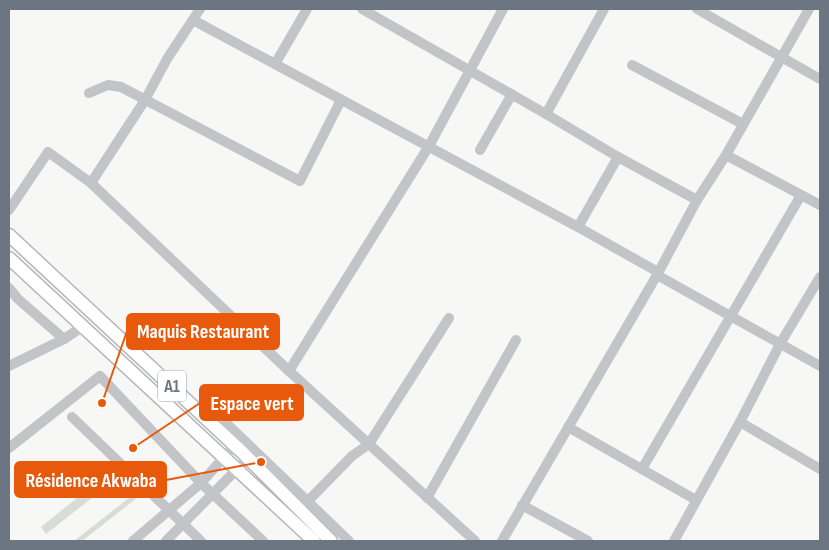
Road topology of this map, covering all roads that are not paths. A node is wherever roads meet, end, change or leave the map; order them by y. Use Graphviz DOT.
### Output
graph roads {
  1 [pos="200,9"];
  2 [pos="307,9"];
  3 [pos="362,9"];
  4 [pos="503,9"];
  5 [pos="604,9"];
  6 [pos="697,9"];
  7 [pos="809,9"];
  8 [pos="193,20"];
  9 [pos="782,58"];
  10 [pos="275,64"];
  11 [pos="632,65"];
  12 [pos="470,71"];
  13 [pos="820,79"];
  14 [pos="89,93"];
  15 [pos="512,94"];
  16 [pos="145,100"];
  17 [pos="342,100"];
  18 [pos="546,114"];
  19 [pos="743,124"];
  20 [pos="428,146"];
  21 [pos="480,150"];
  22 [pos="726,156"];
  23 [pos="618,157"];
  24 [pos="91,183"];
  25 [pos="800,195"];
  26 [pos="697,200"];
  27 [pos="820,205"];
  28 [pos="9,210"];
  29 [pos="578,227"];
  30 [pos="9,235"];
  31 [pos="9,258"];
  32 [pos="658,274"];
  33 [pos="820,277"];
  34 [pos="9,288"];
  35 [pos="731,316"];
  36 [pos="450,318"];
  37 [pos="82,327"];
  38 [pos="64,339"];
  39 [pos="516,340"];
  40 [pos="780,344"];
  41 [pos="9,366"];
  42 [pos="820,366"];
  43 [pos="290,371"];
  44 [pos="72,417"];
  45 [pos="740,422"];
  46 [pos="226,424"];
  47 [pos="568,427"];
  48 [pos="369,444"];
  49 [pos="235,445"];
  50 [pos="9,448"];
  51 [pos="223,458"];
  52 [pos="248,458"];
  53 [pos="642,469"];
  54 [pos="820,469"];
  55 [pos="236,470"];
  56 [pos="201,482"];
  57 [pos="212,493"];
  58 [pos="427,498"];
  59 [pos="696,500"];
  60 [pos="307,502"];
  61 [pos="522,505"];
  62 [pos="169,510"];
  63 [pos="183,524"];
  64 [pos="133,541"];
  65 [pos="166,541"];
  66 [pos="201,541"];
  67 [pos="263,541"];
  68 [pos="314,541"];
  69 [pos="330,541"];
  70 [pos="349,541"];
  71 [pos="475,541"];
  72 [pos="502,541"];
  73 [pos="588,541"];
  74 [pos="674,541"];
  1 -- 8 [label="street"];
  2 -- 10 [label="street"];
  3 -- 12 [label="street"];
  4 -- 12 [label="street"];
  5 -- 18 [label="street"];
  6 -- 9 [label="street"];
  7 -- 9 [label="street"];
  8 -- 10 [label="street"];
  8 -- 16 [label="street"];
  9 -- 13 [label="street"];
  9 -- 19 [label="street"];
  10 -- 17 [label="street"];
  11 -- 19 [label="street"];
  12 -- 15 [label="street"];
  12 -- 20 [label="street"];
  14 -- 16 [label="street"];
  15 -- 18 [label="street"];
  15 -- 21 [label="street"];
  16 -- 17 [label="street"];
  16 -- 24 [label="street"];
  17 -- 20 [label="street"];
  18 -- 23 [label="street"];
  19 -- 22 [label="street"];
  20 -- 29 [label="street"];
  20 -- 43 [label="street"];
  22 -- 25 [label="street"];
  22 -- 26 [label="street"];
  23 -- 26 [label="street"];
  23 -- 29 [label="street"];
  24 -- 28 [label="street"];
  24 -- 43 [label="street"];
  25 -- 27 [label="street"];
  25 -- 35 [label="street"];
  26 -- 32 [label="street"];
  29 -- 32 [label="street"];
  30 -- 49 [label="main road, A1"];
  31 -- 37 [label="main road, A1"];
  32 -- 35 [label="street"];
  32 -- 47 [label="street"];
  33 -- 40 [label="street"];
  34 -- 38 [label="street"];
  35 -- 40 [label="street"];
  35 -- 53 [label="street"];
  36 -- 48 [label="street"];
  37 -- 38 [label="street"];
  37 -- 51 [label="main road, A1"];
  38 -- 41 [label="street"];
  39 -- 58 [label="street"];
  40 -- 42 [label="street"];
  40 -- 45 [label="street"];
  43 -- 48 [label="street"];
  44 -- 62 [label="street"];
  45 -- 54 [label="street"];
  45 -- 59 [label="street"];
  46 -- 60 [label="street"];
  47 -- 53 [label="street"];
  47 -- 61 [label="street"];
  48 -- 58 [label="street"];
  48 -- 60 [label="street"];
  49 -- 51 [label="street"];
  49 -- 52 [label="main road, A1"];
  50 -- 56 [label="street"];
  51 -- 55 [label="main road, A1"];
  51 -- 56 [label="street"];
  52 -- 55 [label="street"];
  52 -- 69 [label="main road, A1"];
  53 -- 59 [label="street"];
  55 -- 57 [label="street"];
  55 -- 68 [label="main road, A1"];
  56 -- 57 [label="street"];
  56 -- 62 [label="street"];
  57 -- 63 [label="street"];
  57 -- 67 [label="street"];
  58 -- 71 [label="street"];
  59 -- 74 [label="street"];
  60 -- 70 [label="street"];
  61 -- 72 [label="street"];
  61 -- 73 [label="street"];
  62 -- 63 [label="street"];
  62 -- 64 [label="street"];
  63 -- 65 [label="street"];
  63 -- 66 [label="street"];
}
